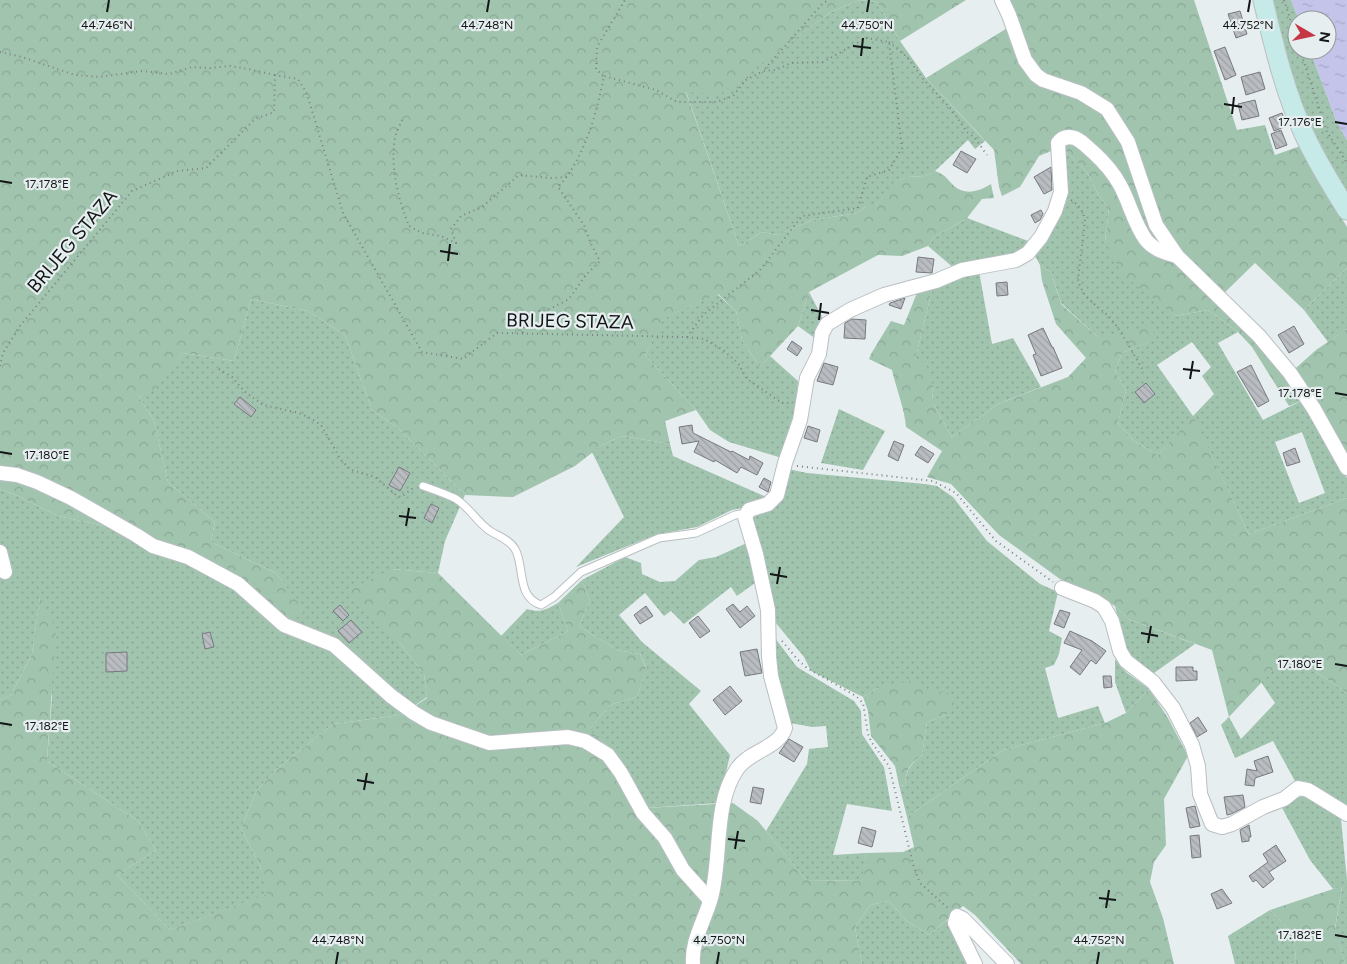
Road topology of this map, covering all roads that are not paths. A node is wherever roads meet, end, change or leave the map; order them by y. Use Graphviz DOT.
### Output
graph roads {
  1 [pos="1002,0"];
  2 [pos="1264,0"];
  3 [pos="1347,210"];
  4 [pos="1177,256"];
  5 [pos="1347,468"];
  6 [pos="0,474"];
  7 [pos="423,486"];
  8 [pos="747,513"];
  9 [pos="0,552"];
  10 [pos="5,572"];
  11 [pos="1062,588"];
  12 [pos="1347,814"];
  13 [pos="710,900"];
  14 [pos="693,964"];
  15 [pos="975,964"];
  16 [pos="1007,964"];
  1 -- 4 [label="street"];
  2 -- 3 [label="street"];
  4 -- 5 [label="street"];
  4 -- 8 [label="street"];
  6 -- 13 [label="street"];
  7 -- 8 [label="lane"];
  8 -- 13 [label="street"];
  9 -- 10 [label="street"];
  11 -- 12 [label="street"];
  13 -- 14 [label="street"];
  15 -- 16 [label="street"];
}
